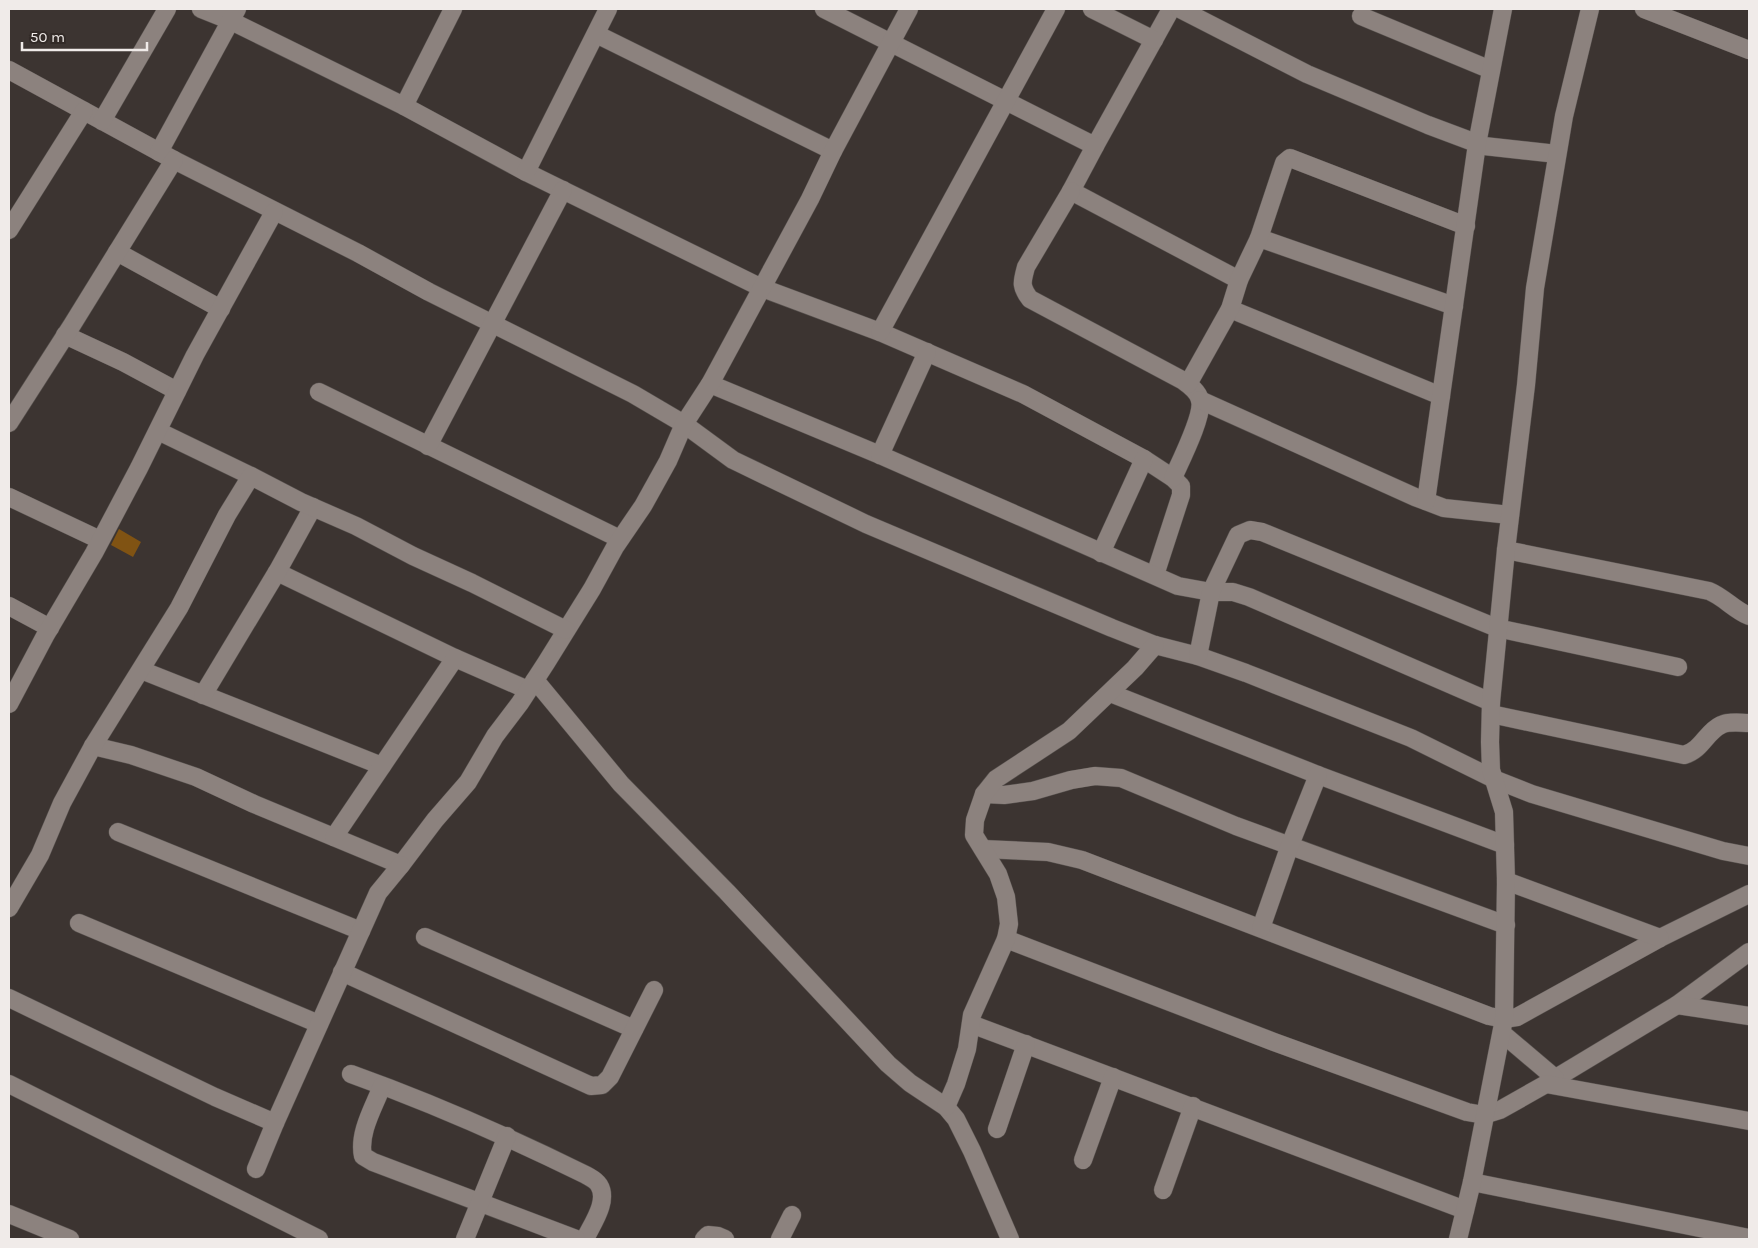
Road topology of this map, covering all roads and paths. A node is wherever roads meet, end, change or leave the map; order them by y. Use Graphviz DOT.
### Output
graph roads {
  1 [pos="167,9"];
  2 [pos="202,9"];
  3 [pos="453,9"];
  4 [pos="608,9"];
  5 [pos="824,9"];
  6 [pos="909,9"];
  7 [pos="1056,9"];
  8 [pos="1092,9"];
  9 [pos="1171,9"];
  10 [pos="1180,9"];
  11 [pos="1503,9"];
  12 [pos="1590,9"];
  13 [pos="1644,9"];
  14 [pos="234,15"];
  15 [pos="1361,16"];
  16 [pos="596,34"];
  17 [pos="1154,40"];
  18 [pos="892,43"];
  19 [pos="1749,50"];
  20 [pos="9,70"];
  21 [pos="1491,70"];
  22 [pos="1007,101"];
  23 [pos="404,106"];
  24 [pos="84,111"];
  25 [pos="102,121"];
  26 [pos="1478,144"];
  27 [pos="1095,146"];
  28 [pos="833,151"];
  29 [pos="1557,154"];
  30 [pos="166,156"];
  31 [pos="526,172"];
  32 [pos="563,190"];
  33 [pos="1072,191"];
  34 [pos="274,212"];
  35 [pos="1466,226"];
  36 [pos="9,230"];
  37 [pos="1258,238"];
  38 [pos="118,252"];
  39 [pos="1239,280"];
  40 [pos="762,288"];
  41 [pos="1454,306"];
  42 [pos="221,309"];
  43 [pos="1230,309"];
  44 [pos="491,324"];
  45 [pos="880,332"];
  46 [pos="65,335"];
  47 [pos="927,352"];
  48 [pos="710,384"];
  49 [pos="1188,384"];
  50 [pos="177,391"];
  51 [pos="318,392"];
  52 [pos="1441,396"];
  53 [pos="1200,400"];
  54 [pos="9,423"];
  55 [pos="684,424"];
  56 [pos="158,431"];
  57 [pos="428,446"];
  58 [pos="880,455"];
  59 [pos="1144,459"];
  60 [pos="251,476"];
  61 [pos="1173,478"];
  62 [pos="9,496"];
  63 [pos="1426,501"];
  64 [pos="313,507"];
  65 [pos="1510,516"];
  66 [pos="620,539"];
  67 [pos="100,540"];
  68 [pos="1506,550"];
  69 [pos="1101,553"];
  70 [pos="277,572"];
  71 [pos="1155,575"];
  72 [pos="1210,592"];
  73 [pos="9,606"];
  74 [pos="1749,616"];
  75 [pos="50,628"];
  76 [pos="1497,628"];
  77 [pos="566,630"];
  78 [pos="1156,645"];
  79 [pos="1198,656"];
  80 [pos="455,658"];
  81 [pos="1678,668"];
  82 [pos="140,670"];
  83 [pos="532,685"];
  84 [pos="1110,693"];
  85 [pos="203,695"];
  86 [pos="9,704"];
  87 [pos="1491,708"];
  88 [pos="1749,724"];
  89 [pos="93,746"];
  90 [pos="382,766"];
  91 [pos="1318,775"];
  92 [pos="1494,779"];
  93 [pos="984,794"];
  94 [pos="118,832"];
  95 [pos="334,837"];
  96 [pos="1505,845"];
  97 [pos="1290,846"];
  98 [pos="983,849"];
  99 [pos="1749,856"];
  100 [pos="401,865"];
  101 [pos="1506,881"];
  102 [pos="1749,894"];
  103 [pos="9,908"];
  104 [pos="79,923"];
  105 [pos="1506,925"];
  106 [pos="1261,928"];
  107 [pos="361,931"];
  108 [pos="425,937"];
  109 [pos="1660,938"];
  110 [pos="1006,939"];
  111 [pos="1749,952"];
  112 [pos="342,972"];
  113 [pos="654,990"];
  114 [pos="9,998"];
  115 [pos="1677,1004"];
  116 [pos="1749,1016"];
  117 [pos="319,1024"];
  118 [pos="971,1024"];
  119 [pos="1503,1027"];
  120 [pos="634,1029"];
  121 [pos="1026,1044"];
  122 [pos="350,1074"];
  123 [pos="1113,1077"];
  124 [pos="1551,1081"];
  125 [pos="9,1084"];
  126 [pos="382,1086"];
  127 [pos="1193,1106"];
  128 [pos="946,1108"];
  129 [pos="1484,1115"];
  130 [pos="1749,1121"];
  131 [pos="275,1122"];
  132 [pos="997,1129"];
  133 [pos="507,1136"];
  134 [pos="1083,1160"];
  135 [pos="256,1168"];
  136 [pos="1472,1182"];
  137 [pos="1163,1190"];
  138 [pos="480,1203"];
  139 [pos="1464,1210"];
  140 [pos="9,1214"];
  141 [pos="792,1215"];
  142 [pos="1749,1238"];
  143 [pos="70,1239"];
  144 [pos="319,1239"];
  145 [pos="465,1239"];
  146 [pos="576,1239"];
  147 [pos="585,1239"];
  148 [pos="704,1239"];
  149 [pos="725,1239"];
  150 [pos="780,1239"];
  151 [pos="1010,1239"];
  152 [pos="1458,1239"];
  1 -- 25 [label="street"];
  2 -- 14 [label="street"];
  3 -- 23 [label="street"];
  4 -- 16 [label="street"];
  5 -- 18 [label="street"];
  6 -- 18 [label="street"];
  7 -- 22 [label="street"];
  8 -- 17 [label="street"];
  9 -- 17 [label="street"];
  10 -- 26 [label="street"];
  11 -- 21 [label="street"];
  12 -- 29 [label="street"];
  13 -- 19 [label="street"];
  14 -- 23 [label="street"];
  14 -- 30 [label="street"];
  15 -- 21 [label="street"];
  16 -- 28 [label="street"];
  16 -- 31 [label="street"];
  17 -- 27 [label="street"];
  18 -- 22 [label="street"];
  18 -- 28 [label="street"];
  20 -- 24 [label="street"];
  21 -- 26 [label="street"];
  22 -- 27 [label="street"];
  22 -- 45 [label="street"];
  23 -- 31 [label="street"];
  24 -- 25 [label="street"];
  24 -- 36 [label="street"];
  25 -- 30 [label="street"];
  26 -- 29 [label="street"];
  26 -- 35 [label="street"];
  27 -- 33 [label="street"];
  28 -- 40 [label="street"];
  29 -- 65 [label="street"];
  30 -- 34 [label="street"];
  30 -- 38 [label="street"];
  31 -- 32 [label="street"];
  32 -- 40 [label="street"];
  32 -- 44 [label="street"];
  33 -- 39 [label="street"];
  33 -- 49 [label="street"];
  34 -- 42 [label="street"];
  34 -- 44 [label="street"];
  35 -- 37 [label="street"];
  35 -- 41 [label="street"];
  37 -- 39 [label="street"];
  37 -- 41 [label="street"];
  38 -- 42 [label="street"];
  38 -- 46 [label="street"];
  39 -- 43 [label="street"];
  40 -- 45 [label="street"];
  40 -- 48 [label="street"];
  41 -- 52 [label="street"];
  42 -- 50 [label="street"];
  43 -- 49 [label="street"];
  43 -- 52 [label="street"];
  44 -- 55 [label="street"];
  44 -- 57 [label="street"];
  45 -- 47 [label="street"];
  46 -- 50 [label="street"];
  46 -- 54 [label="street"];
  47 -- 58 [label="street"];
  47 -- 59 [label="street"];
  48 -- 55 [label="street"];
  48 -- 58 [label="street"];
  49 -- 53 [label="street"];
  50 -- 56 [label="street"];
  51 -- 57 [label="street"];
  52 -- 63 [label="street"];
  53 -- 61 [label="street"];
  53 -- 63 [label="street"];
  55 -- 66 [label="street"];
  55 -- 78 [label="street"];
  56 -- 60 [label="street"];
  56 -- 67 [label="street"];
  57 -- 66 [label="street"];
  58 -- 69 [label="street"];
  59 -- 61 [label="street"];
  59 -- 69 [label="street"];
  60 -- 64 [label="street"];
  60 -- 82 [label="street"];
  61 -- 71 [label="street"];
  62 -- 67 [label="street"];
  63 -- 65 [label="street"];
  64 -- 70 [label="street"];
  64 -- 77 [label="street"];
  65 -- 68 [label="street"];
  66 -- 77 [label="street"];
  67 -- 75 [label="street"];
  68 -- 74 [label="street"];
  68 -- 76 [label="street"];
  69 -- 71 [label="street"];
  70 -- 80 [label="street"];
  70 -- 85 [label="street"];
  71 -- 72 [label="street"];
  72 -- 76 [label="street"];
  72 -- 79 [label="street"];
  72 -- 87 [label="street"];
  73 -- 75 [label="street"];
  75 -- 86 [label="street"];
  76 -- 81 [label="street"];
  76 -- 87 [label="street"];
  77 -- 83 [label="street"];
  78 -- 79 [label="street"];
  78 -- 84 [label="street"];
  79 -- 92 [label="street"];
  80 -- 83 [label="street"];
  80 -- 90 [label="street"];
  82 -- 85 [label="street"];
  82 -- 89 [label="street"];
  83 -- 100 [label="street"];
  83 -- 128 [label="street"];
  84 -- 91 [label="street"];
  84 -- 93 [label="street"];
  85 -- 90 [label="street"];
  87 -- 88 [label="street"];
  87 -- 92 [label="street"];
  89 -- 95 [label="street"];
  89 -- 103 [label="street"];
  90 -- 95 [label="street"];
  91 -- 96 [label="street"];
  91 -- 97 [label="street"];
  92 -- 96 [label="street"];
  92 -- 99 [label="street"];
  93 -- 97 [label="street"];
  93 -- 98 [label="street"];
  94 -- 107 [label="street"];
  95 -- 100 [label="street"];
  96 -- 101 [label="street"];
  97 -- 105 [label="street"];
  97 -- 106 [label="street"];
  98 -- 106 [label="street"];
  98 -- 110 [label="street"];
  100 -- 107 [label="street"];
  101 -- 105 [label="street"];
  101 -- 109 [label="street"];
  102 -- 109 [label="street"];
  104 -- 117 [label="street"];
  105 -- 119 [label="street"];
  106 -- 119 [label="street"];
  107 -- 112 [label="street"];
  108 -- 120 [label="street"];
  109 -- 119 [label="street"];
  110 -- 118 [label="street"];
  110 -- 129 [label="street"];
  111 -- 115 [label="street"];
  112 -- 117 [label="street"];
  112 -- 120 [label="street"];
  113 -- 120 [label="street"];
  114 -- 131 [label="street"];
  115 -- 116 [label="street"];
  115 -- 124 [label="street"];
  117 -- 131 [label="street"];
  118 -- 121 [label="street"];
  118 -- 128 [label="street"];
  119 -- 124 [label="street"];
  119 -- 129 [label="street"];
  121 -- 123 [label="street"];
  121 -- 132 [label="street"];
  122 -- 126 [label="street"];
  123 -- 127 [label="street"];
  123 -- 134 [label="street"];
  124 -- 129 [label="street"];
  124 -- 130 [label="street"];
  125 -- 144 [label="street"];
  126 -- 133 [label="street"];
  126 -- 138 [label="street"];
  127 -- 137 [label="street"];
  127 -- 139 [label="street"];
  128 -- 151 [label="street"];
  129 -- 136 [label="street"];
  131 -- 135 [label="street"];
  133 -- 138 [label="street"];
  133 -- 147 [label="street"];
  136 -- 139 [label="street"];
  136 -- 142 [label="street"];
  138 -- 145 [label="street"];
  138 -- 146 [label="street"];
  139 -- 152 [label="street"];
  140 -- 143 [label="street"];
  141 -- 150 [label="street"];
  148 -- 149 [label="street"];
}
